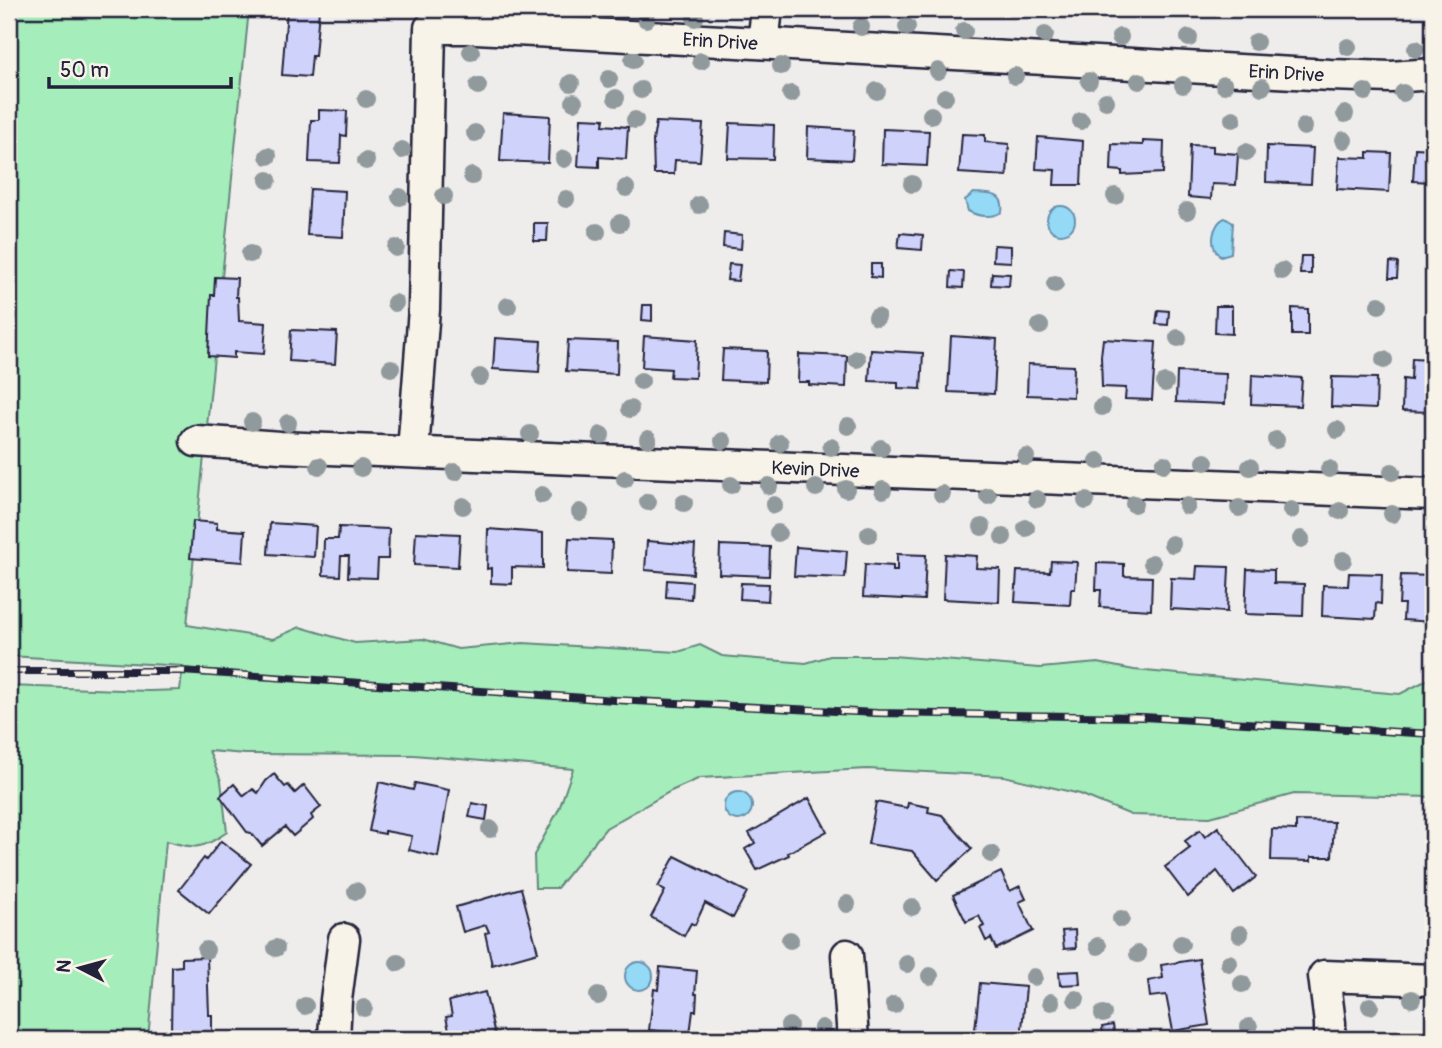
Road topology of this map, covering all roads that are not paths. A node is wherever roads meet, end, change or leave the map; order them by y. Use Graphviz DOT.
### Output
graph roads {
  1 [pos="767,9"];
  2 [pos="763,43"];
  3 [pos="1433,74"];
  4 [pos="196,441"];
  5 [pos="413,451"];
  6 [pos="1433,494"];
  7 [pos="344,939"];
  8 [pos="847,955"];
  9 [pos="1433,980"];
  10 [pos="334,1039"];
  11 [pos="853,1039"];
  12 [pos="1330,1039"];
  1 -- 2 [label="street"];
  2 -- 3 [label="street, Erin Drive"];
  2 -- 5 [label="street, Erin Drive"];
  4 -- 5 [label="street, Kevin Drive"];
  5 -- 6 [label="street, Kevin Drive"];
  7 -- 10 [label="street"];
  8 -- 11 [label="street"];
  9 -- 12 [label="street"];
}
